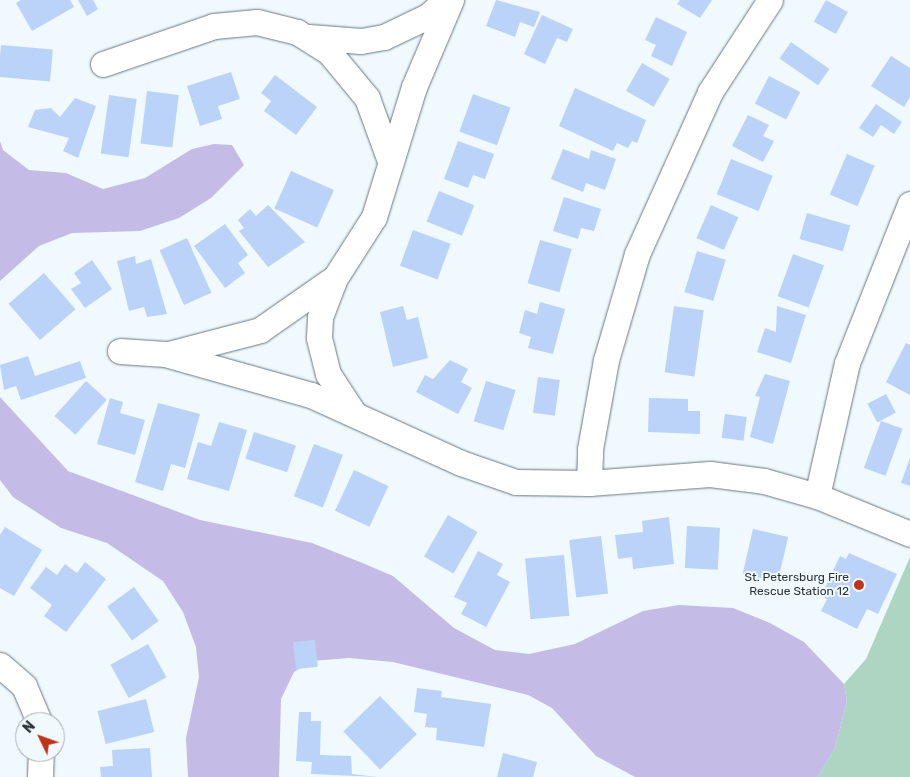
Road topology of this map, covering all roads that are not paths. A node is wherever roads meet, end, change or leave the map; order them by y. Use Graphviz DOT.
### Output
graph roads {
  1 [pos="446,0"];
  2 [pos="451,0"];
  3 [pos="770,0"];
  4 [pos="309,37"];
  5 [pos="103,64"];
  6 [pos="389,158"];
  7 [pos="910,204"];
  8 [pos="335,278"];
  9 [pos="120,351"];
  10 [pos="165,354"];
  11 [pos="353,412"];
  12 [pos="590,483"];
  13 [pos="817,496"];
  14 [pos="910,534"];
  15 [pos="0,665"];
  16 [pos="35,712"];
  17 [pos="41,762"];
  18 [pos="40,777"];
  1 -- 4 [label="street"];
  2 -- 6 [label="street"];
  3 -- 12 [label="street"];
  4 -- 5 [label="street"];
  4 -- 6 [label="street"];
  6 -- 8 [label="street"];
  7 -- 13 [label="street"];
  8 -- 10 [label="street"];
  8 -- 11 [label="street"];
  9 -- 10 [label="street"];
  10 -- 11 [label="street"];
  11 -- 12 [label="street"];
  12 -- 13 [label="street"];
  13 -- 14 [label="street"];
  15 -- 16 [label="street"];
  17 -- 18 [label="street"];
}
